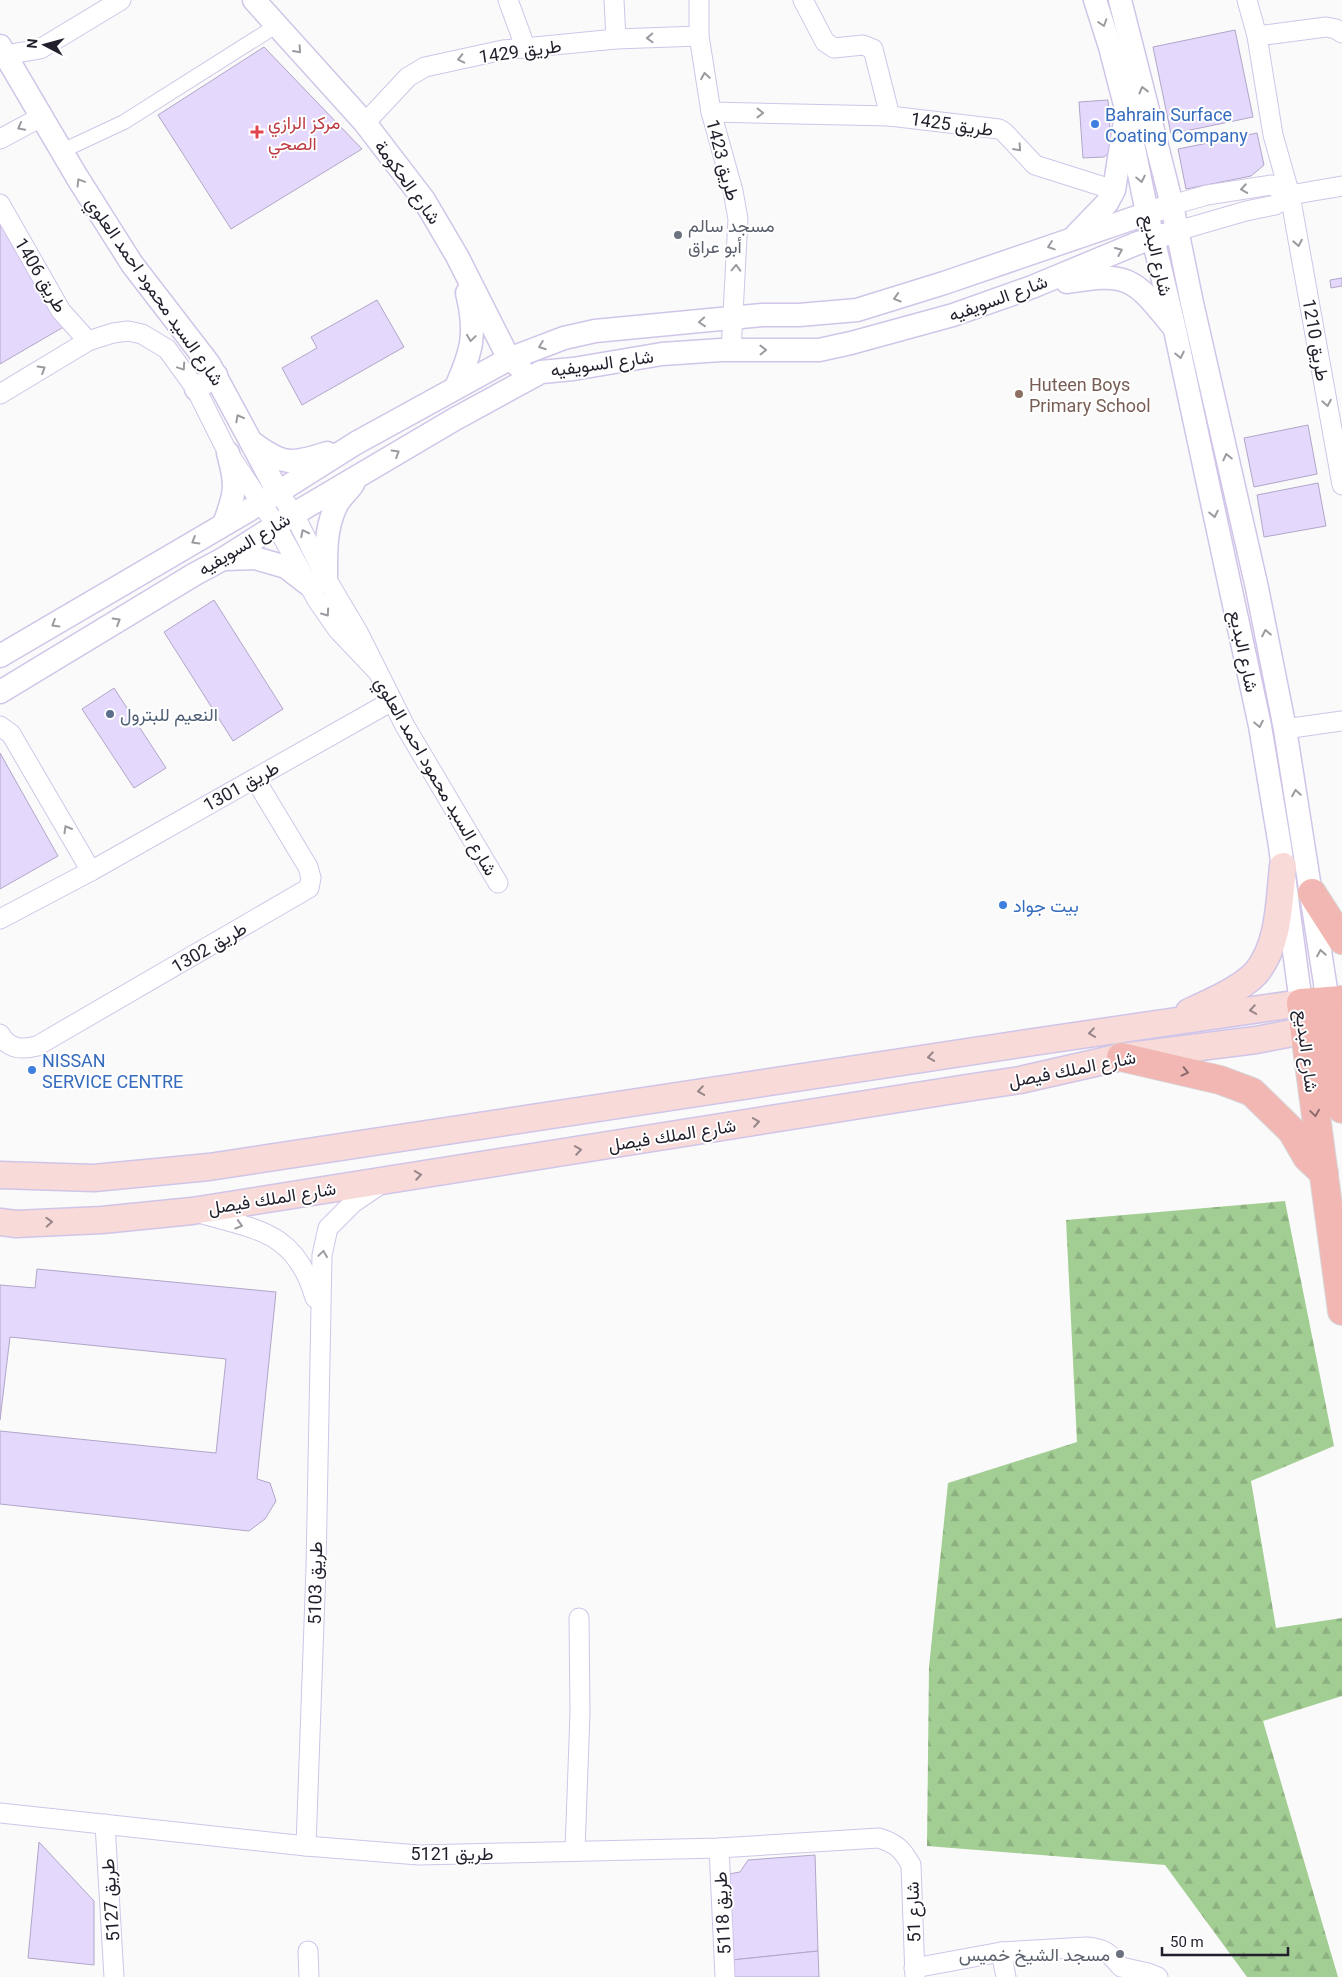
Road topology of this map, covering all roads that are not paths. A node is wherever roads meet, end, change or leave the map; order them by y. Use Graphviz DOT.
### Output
graph roads {
  1 [pos="122,0"];
  2 [pos="254,0"];
  3 [pos="508,0"];
  4 [pos="614,0"];
  5 [pos="699,0"];
  6 [pos="803,0"];
  7 [pos="1096,0"];
  8 [pos="1120,0"];
  9 [pos="1246,0"];
  10 [pos="275,24"];
  11 [pos="1342,33"];
  12 [pos="698,36"];
  13 [pos="1257,36"];
  14 [pos="616,39"];
  15 [pos="526,49"];
  16 [pos="2,51"];
  17 [pos="1126,109"];
  18 [pos="711,112"];
  19 [pos="43,116"];
  20 [pos="890,116"];
  21 [pos="365,123"];
  22 [pos="0,139"];
  23 [pos="62,151"];
  24 [pos="1342,186"];
  25 [pos="1114,190"];
  26 [pos="1290,195"];
  27 [pos="0,204"];
  28 [pos="1172,205"];
  29 [pos="1147,213"];
  30 [pos="1178,231"];
  31 [pos="1074,238"];
  32 [pos="1153,238"];
  33 [pos="457,256"];
  34 [pos="1032,287"];
  35 [pos="732,319"];
  36 [pos="1175,330"];
  37 [pos="88,341"];
  38 [pos="731,351"];
  39 [pos="509,359"];
  40 [pos="541,372"];
  41 [pos="216,375"];
  42 [pos="456,387"];
  43 [pos="196,389"];
  44 [pos="0,394"];
  45 [pos="251,441"];
  46 [pos="356,443"];
  47 [pos="228,453"];
  48 [pos="362,474"];
  49 [pos="1342,485"];
  50 [pos="270,497"];
  51 [pos="285,519"];
  52 [pos="224,524"];
  53 [pos="222,559"];
  54 [pos="317,581"];
  55 [pos="0,656"];
  56 [pos="0,692"];
  57 [pos="392,701"];
  58 [pos="1342,721"];
  59 [pos="0,726"];
  60 [pos="1285,729"];
  61 [pos="255,779"];
  62 [pos="1283,866"];
  63 [pos="91,871"];
  64 [pos="498,883"];
  65 [pos="1312,893"];
  66 [pos="0,919"];
  67 [pos="1342,940"];
  68 [pos="1301,1003"];
  69 [pos="1336,1014"];
  70 [pos="1162,1024"];
  71 [pos="1303,1030"];
  72 [pos="0,1034"];
  73 [pos="1121,1057"];
  74 [pos="1342,1109"];
  75 [pos="1324,1173"];
  76 [pos="0,1175"];
  77 [pos="391,1179"];
  78 [pos="192,1211"];
  79 [pos="0,1222"];
  80 [pos="1342,1311"];
  81 [pos="322,1320"];
  82 [pos="579,1618"];
  83 [pos="0,1814"];
  84 [pos="104,1824"];
  85 [pos="306,1846"];
  86 [pos="719,1848"];
  87 [pos="902,1850"];
  88 [pos="575,1851"];
  89 [pos="308,1951"];
  90 [pos="1001,1952"];
  91 [pos="915,1972"];
  92 [pos="114,1977"];
  93 [pos="309,1977"];
  94 [pos="725,1977"];
  95 [pos="1006,1977"];
  96 [pos="1158,1977"];
  1 -- 16 [label="street"];
  2 -- 10 [label="street, شارع الحكومة"];
  3 -- 15 [label="street"];
  4 -- 14 [label="street"];
  5 -- 12 [label="street, طريق 1423"];
  6 -- 20 [label="street, طريق 1425"];
  7 -- 17 [label="street, شارع البديع, one-way"];
  28 -- 8 [label="street, شارع البديع, one-way"];
  9 -- 13 [label="street, طريق 1210"];
  10 -- 21 [label="street, شارع الحكومة, one-way"];
  10 -- 23 [label="street"];
  11 -- 13 [label="street"];
  12 -- 14 [label="street, طريق 1429, one-way"];
  18 -- 12 [label="street, طريق 1423, one-way"];
  13 -- 26 [label="street, طريق 1210"];
  14 -- 15 [label="street, طريق 1429"];
  15 -- 21 [label="street, طريق 1429, one-way"];
  16 -- 19 [label="street, شارع السيد محمود احمد العلوي"];
  17 -- 25 [label="street"];
  17 -- 29 [label="street, شارع البديع, one-way"];
  18 -- 20 [label="street, طريق 1425, one-way"];
  35 -- 18 [label="street, طريق 1423, one-way"];
  19 -- 22 [label="street, one-way"];
  19 -- 23 [label="street, شارع السيد محمود احمد العلوي"];
  20 -- 25 [label="street, طريق 1425, one-way"];
  21 -- 33 [label="street, شارع الحكومة"];
  41 -- 23 [label="street, شارع السيد محمود احمد العلوي, one-way"];
  24 -- 26 [label="street"];
  25 -- 31 [label="street"];
  26 -- 28 [label="street, one-way"];
  26 -- 30 [label="street"];
  26 -- 49 [label="street, طريق 1210, one-way"];
  27 -- 37 [label="street, طريق 1406"];
  28 -- 29 [label="street"];
  28 -- 30 [label="street, شارع البديع"];
  29 -- 31 [label="street, شارع السويفيه"];
  29 -- 32 [label="street, شارع البديع"];
  30 -- 32 [label="street"];
  60 -- 30 [label="street, شارع البديع, one-way"];
  31 -- 35 [label="street, شارع السويفيه, one-way"];
  34 -- 32 [label="street, شارع السويفيه, one-way"];
  32 -- 36 [label="street, شارع البديع"];
  33 -- 39 [label="street, شارع الحكومة"];
  33 -- 42 [label="street, one-way"];
  34 -- 36 [label="street"];
  38 -- 34 [label="street, شارع السويفيه, one-way"];
  35 -- 38 [label="street, طريق 1423"];
  35 -- 39 [label="street, شارع السويفيه, one-way"];
  36 -- 62 [label="street, شارع البديع, one-way"];
  37 -- 43 [label="street, شارع السيد محمود احمد العلوي, one-way"];
  44 -- 37 [label="street, شارع السيد محمود احمد العلوي, one-way"];
  38 -- 40 [label="street, شارع السويفيه"];
  39 -- 40 [label="street"];
  39 -- 42 [label="street, شارع السويفيه"];
  48 -- 40 [label="street, شارع السويفيه, one-way"];
  41 -- 43 [label="street"];
  45 -- 41 [label="street, شارع السيد محمود احمد العلوي, one-way"];
  42 -- 46 [label="street, شارع السويفيه"];
  43 -- 47 [label="street, شارع السيد محمود احمد العلوي"];
  45 -- 46 [label="street"];
  45 -- 50 [label="street, شارع السيد محمود احمد العلوي"];
  46 -- 50 [label="street, شارع السويفيه"];
  47 -- 50 [label="street, شارع السيد محمود احمد العلوي"];
  47 -- 52 [label="street"];
  48 -- 51 [label="street, شارع السويفيه"];
  48 -- 54 [label="street"];
  50 -- 51 [label="street, شارع السيد محمود احمد العلوي"];
  50 -- 52 [label="street, شارع السويفيه"];
  51 -- 53 [label="street, شارع السويفيه"];
  51 -- 54 [label="street, شارع السيد محمود احمد العلوي"];
  52 -- 55 [label="street, شارع السويفيه, one-way"];
  53 -- 54 [label="street"];
  56 -- 53 [label="street, شارع السويفيه, one-way"];
  54 -- 57 [label="street, شارع السيد محمود احمد العلوي"];
  57 -- 61 [label="street, طريق 1301"];
  57 -- 64 [label="street, شارع السيد محمود احمد العلوي"];
  58 -- 60 [label="street"];
  63 -- 59 [label="street, one-way"];
  65 -- 60 [label="street, شارع البديع, one-way"];
  61 -- 63 [label="street, طريق 1301"];
  61 -- 72 [label="street, طريق 1302"];
  62 -- 68 [label="street, شارع البديع"];
  62 -- 70 [label="main road"];
  63 -- 66 [label="street, طريق 1301"];
  65 -- 67 [label="main road"];
  69 -- 65 [label="street, شارع البديع, one-way"];
  68 -- 69 [label="main road, شارع الملك فيصل"];
  68 -- 70 [label="main road, شارع الملك فيصل, one-way"];
  68 -- 71 [label="main road, شارع البديع"];
  69 -- 71 [label="main road, شارع الملك فيصل"];
  69 -- 74 [label="main road, شارع البديع"];
  70 -- 76 [label="main road, شارع الملك فيصل, one-way"];
  71 -- 73 [label="main road, شارع الملك فيصل"];
  71 -- 75 [label="main road, شارع البديع, one-way"];
  73 -- 75 [label="main road, one-way"];
  77 -- 73 [label="main road, شارع الملك فيصل, one-way"];
  75 -- 80 [label="main road, شارع البديع"];
  77 -- 78 [label="main road, شارع الملك فيصل"];
  81 -- 77 [label="street, طريق 5103, one-way"];
  79 -- 78 [label="main road, شارع الملك فيصل, one-way"];
  78 -- 81 [label="street, طريق 5103, one-way"];
  81 -- 85 [label="street, طريق 5103"];
  82 -- 88 [label="street"];
  83 -- 84 [label="street, طريق 5121"];
  84 -- 85 [label="street, طريق 5121"];
  84 -- 92 [label="street, طريق 5127"];
  85 -- 88 [label="street, طريق 5121"];
  86 -- 87 [label="street, طريق 5121"];
  86 -- 88 [label="street, طريق 5121"];
  86 -- 94 [label="street, طريق 5118"];
  87 -- 91 [label="street, شارع 51"];
  89 -- 93 [label="street"];
  90 -- 91 [label="street"];
  90 -- 95 [label="street"];
  90 -- 96 [label="street"];
}
